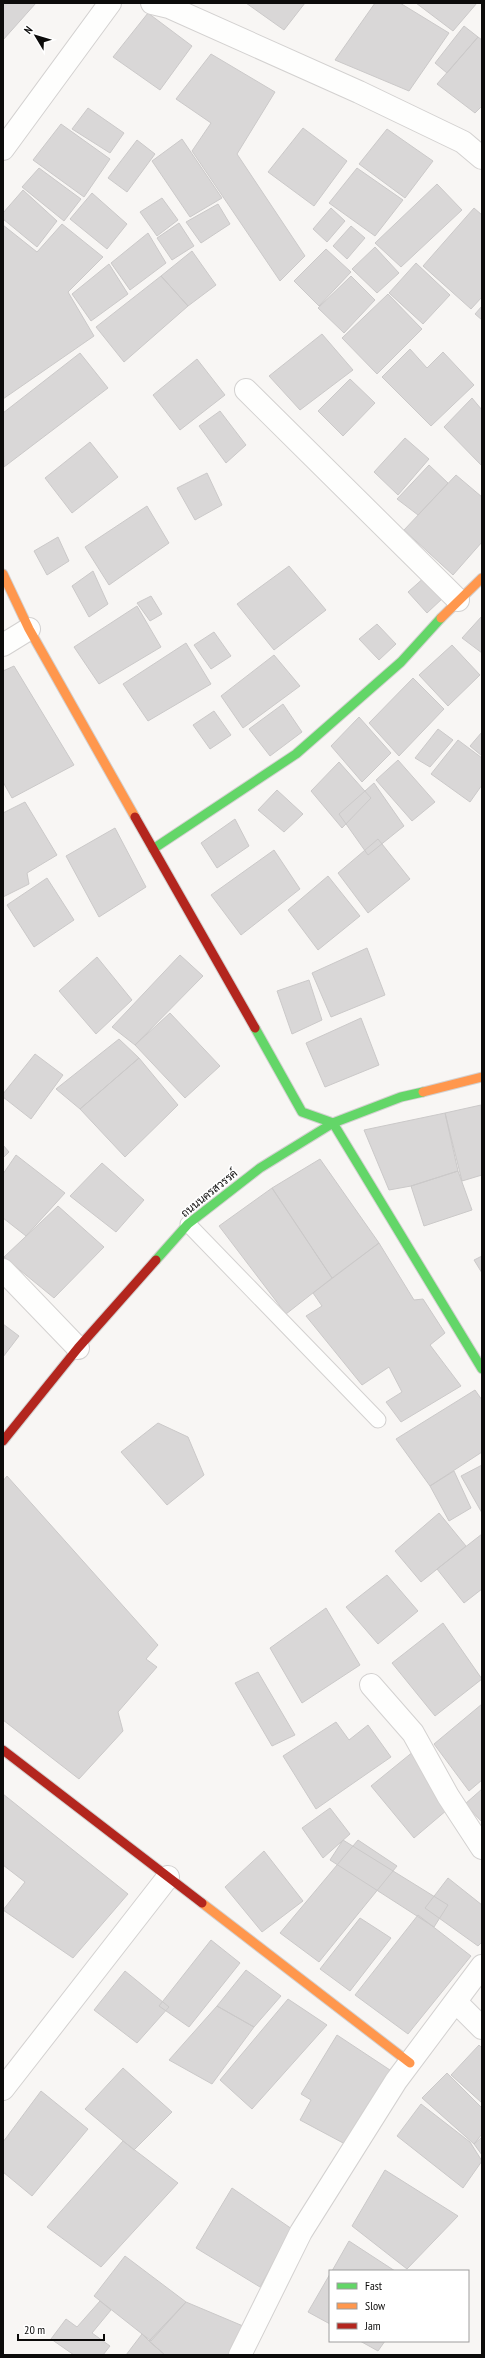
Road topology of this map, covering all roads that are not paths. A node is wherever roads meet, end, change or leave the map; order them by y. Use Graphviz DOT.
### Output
graph roads {
  1 [pos="110,3"];
  2 [pos="152,3"];
  3 [pos="3,149"];
  4 [pos="482,158"];
  5 [pos="246,390"];
  6 [pos="3,574"];
  7 [pos="482,578"];
  8 [pos="458,600"];
  9 [pos="29,629"];
  10 [pos="3,645"];
  11 [pos="153,849"];
  12 [pos="482,1077"];
  13 [pos="333,1123"];
  14 [pos="188,1224"];
  15 [pos="3,1270"];
  16 [pos="78,1348"];
  17 [pos="481,1364"];
  18 [pos="378,1420"];
  19 [pos="3,1442"];
  20 [pos="371,1685"];
  21 [pos="3,1750"];
  22 [pos="482,1848"];
  23 [pos="168,1877"];
  24 [pos="482,1966"];
  25 [pos="456,2002"];
  26 [pos="482,2028"];
  27 [pos="410,2063"];
  28 [pos="3,2089"];
  29 [pos="240,2355"];
  1 -- 3 [label="street"];
  2 -- 4 [label="street"];
  5 -- 8 [label="street"];
  6 -- 9 [label="street"];
  7 -- 8 [label="street"];
  8 -- 11 [label="street"];
  9 -- 10 [label="street"];
  9 -- 11 [label="street"];
  11 -- 13 [label="street"];
  12 -- 13 [label="street, ถนนนครสวรรค์"];
  13 -- 14 [label="street, ถนนนครสวรรค์"];
  13 -- 17 [label="street"];
  14 -- 16 [label="street, ถนนนครสวรรค์"];
  14 -- 18 [label="lane"];
  15 -- 16 [label="street"];
  16 -- 19 [label="street, ถนนนครสวรรค์"];
  20 -- 22 [label="street"];
  21 -- 23 [label="street"];
  23 -- 27 [label="street"];
  23 -- 28 [label="street"];
  24 -- 25 [label="street"];
  25 -- 26 [label="street"];
  25 -- 27 [label="street"];
  27 -- 29 [label="street"];
}
